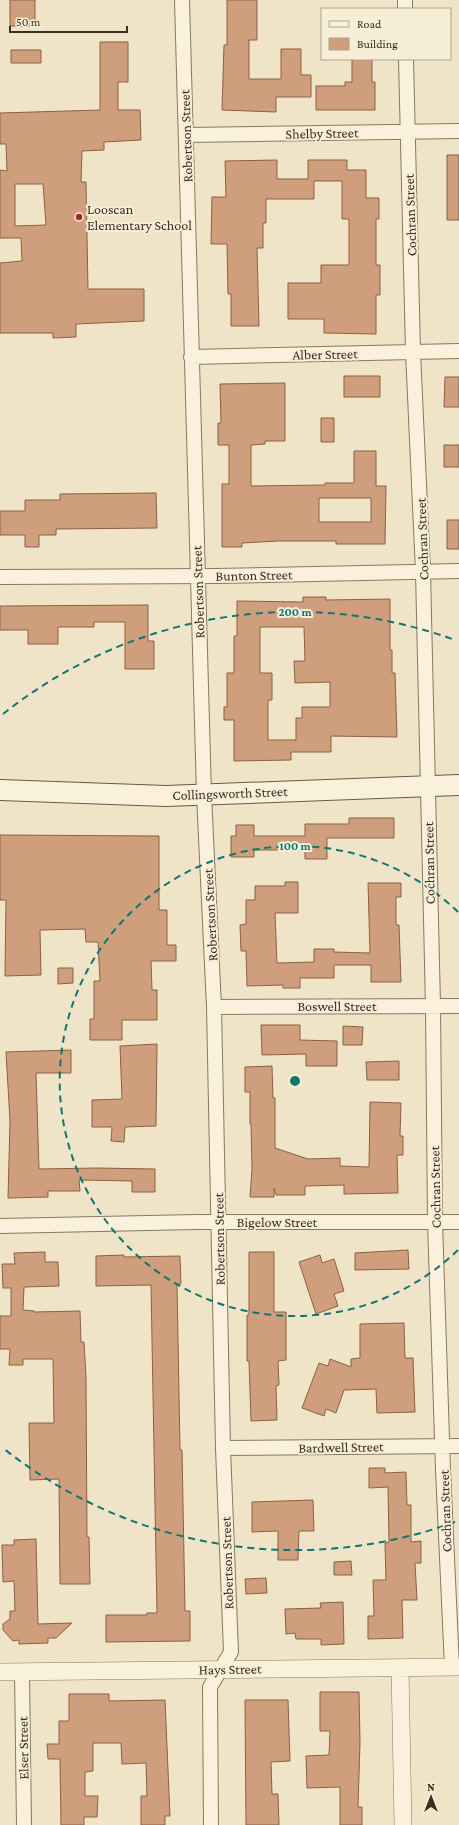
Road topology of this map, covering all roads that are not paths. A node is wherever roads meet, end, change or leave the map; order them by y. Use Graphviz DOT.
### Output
graph roads {
  1 [pos="182,0"];
  2 [pos="406,60"];
  3 [pos="459,131"];
  4 [pos="407,132"];
  5 [pos="186,135"];
  6 [pos="459,351"];
  7 [pos="414,352"];
  8 [pos="191,357"];
  9 [pos="459,571"];
  10 [pos="423,572"];
  11 [pos="197,576"];
  12 [pos="0,577"];
  13 [pos="427,785"];
  14 [pos="459,785"];
  15 [pos="0,790"];
  16 [pos="204,794"];
  17 [pos="214,1006"];
  18 [pos="433,1006"];
  19 [pos="459,1006"];
  20 [pos="218,1222"];
  21 [pos="435,1222"];
  22 [pos="459,1222"];
  23 [pos="0,1226"];
  24 [pos="442,1446"];
  25 [pos="459,1446"];
  26 [pos="223,1448"];
  27 [pos="455,1667"];
  28 [pos="400,1668"];
  29 [pos="220,1669"];
  30 [pos="0,1672"];
  31 [pos="22,1672"];
  32 [pos="24,1825"];
  33 [pos="211,1825"];
  34 [pos="403,1825"];
  1 -- 5 [label="street, Robertson Street"];
  2 -- 4 [label="street, Cochran Street"];
  3 -- 4 [label="street, Shelby Street"];
  4 -- 5 [label="street, Shelby Street"];
  4 -- 7 [label="street, Cochran Street"];
  5 -- 8 [label="street, Robertson Street"];
  6 -- 7 [label="street, Alber Street"];
  7 -- 8 [label="street, Alber Street"];
  7 -- 10 [label="street, Cochran Street"];
  8 -- 11 [label="street, Robertson Street"];
  9 -- 10 [label="street, Bunton Street"];
  10 -- 11 [label="street, Bunton Street"];
  10 -- 13 [label="street, Cochran Street"];
  11 -- 12 [label="street, Bunton Street"];
  11 -- 16 [label="street, Robertson Street"];
  13 -- 14 [label="main road, Collingsworth Street"];
  13 -- 16 [label="main road, Collingsworth Street"];
  13 -- 18 [label="street, Cochran Street"];
  15 -- 16 [label="main road, Collingsworth Street"];
  16 -- 17 [label="street, Robertson Street"];
  17 -- 18 [label="street, Boswell Street"];
  17 -- 20 [label="street, Robertson Street"];
  18 -- 19 [label="street, Boswell Street"];
  18 -- 21 [label="street, Cochran Street"];
  20 -- 21 [label="street, Bigelow Street"];
  20 -- 23 [label="street, Bigelow Street"];
  20 -- 26 [label="street, Robertson Street"];
  21 -- 22 [label="street, Bigelow Street"];
  21 -- 24 [label="street, Cochran Street"];
  24 -- 25 [label="street, Bardwell Street"];
  24 -- 26 [label="street, Bardwell Street"];
  24 -- 27 [label="street, Cochran Street"];
  26 -- 29 [label="street, Robertson Street"];
  27 -- 28 [label="street, Hays Street"];
  28 -- 29 [label="street, Hays Street"];
  28 -- 34 [label="street"];
  29 -- 31 [label="street, Hays Street"];
  29 -- 33 [label="street, Robertson Street"];
  30 -- 31 [label="street, Hays Street"];
  31 -- 32 [label="street, Elser Street"];
}
